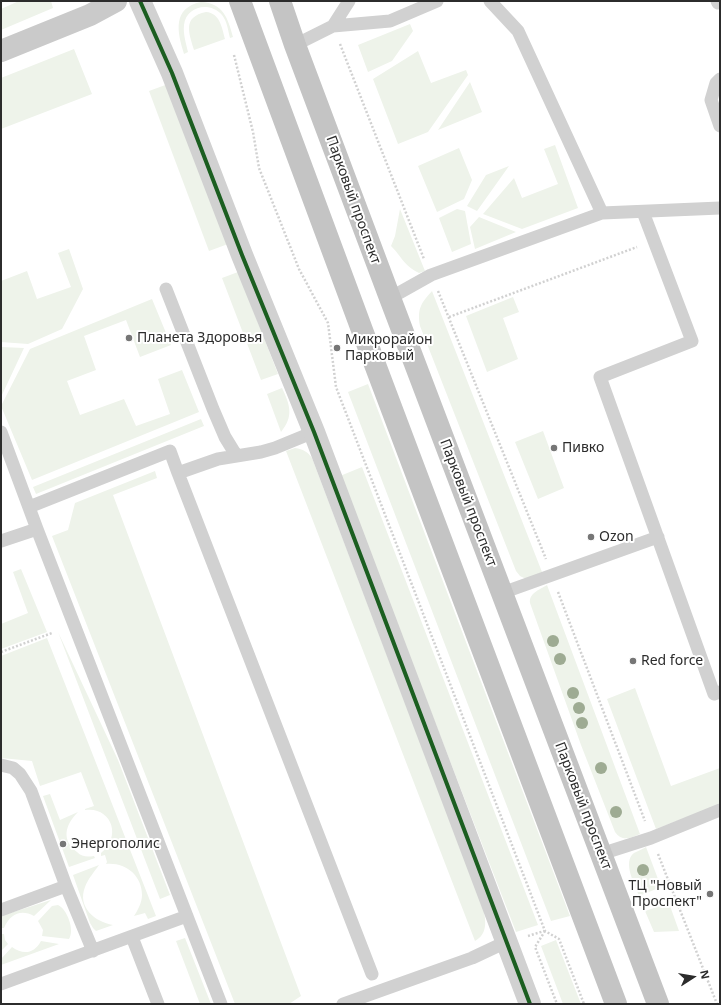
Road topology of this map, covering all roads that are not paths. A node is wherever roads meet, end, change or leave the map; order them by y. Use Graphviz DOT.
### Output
graph roads {
  1 [pos="116,1"];
  2 [pos="140,1"];
  3 [pos="240,1"];
  4 [pos="280,1"];
  5 [pos="349,1"];
  6 [pos="437,1"];
  7 [pos="490,1"];
  8 [pos="333,26"];
  9 [pos="295,45"];
  10 [pos="1,51"];
  11 [pos="720,79"];
  12 [pos="720,126"];
  13 [pos="720,208"];
  14 [pos="643,212"];
  15 [pos="602,213"];
  16 [pos="166,289"];
  17 [pos="390,298"];
  18 [pos="1,432"];
  19 [pos="314,432"];
  20 [pos="236,455"];
  21 [pos="178,472"];
  22 [pos="29,507"];
  23 [pos="37,529"];
  24 [pos="658,537"];
  25 [pos="1,541"];
  26 [pos="502,593"];
  27 [pos="720,692"];
  28 [pos="1,764"];
  29 [pos="720,810"];
  30 [pos="601,854"];
  31 [pos="66,886"];
  32 [pos="1,910"];
  33 [pos="187,916"];
  34 [pos="132,937"];
  35 [pos="506,942"];
  36 [pos="93,951"];
  37 [pos="372,974"];
  38 [pos="1,984"];
  39 [pos="158,1004"];
  40 [pos="221,1004"];
  41 [pos="343,1004"];
  42 [pos="530,1004"];
  43 [pos="616,1004"];
  44 [pos="658,1004"];
  1 -- 10 [label="main road"];
  2 -- 19 [label="street"];
  3 -- 43 [label="main road"];
  4 -- 9 [label="main road, Парковый проспект"];
  5 -- 8 [label="lane"];
  6 -- 8 [label="lane"];
  7 -- 15 [label="lane"];
  8 -- 9 [label="lane"];
  9 -- 17 [label="main road, Парковый проспект"];
  11 -- 12 [label="lane"];
  13 -- 14 [label="lane"];
  14 -- 15 [label="lane"];
  14 -- 24 [label="lane"];
  15 -- 17 [label="lane"];
  16 -- 20 [label="lane"];
  17 -- 26 [label="main road, Парковый проспект"];
  18 -- 22 [label="lane"];
  19 -- 20 [label="lane"];
  19 -- 35 [label="street"];
  20 -- 21 [label="lane"];
  21 -- 22 [label="lane"];
  21 -- 37 [label="lane"];
  22 -- 23 [label="lane"];
  23 -- 25 [label="lane"];
  23 -- 33 [label="lane"];
  24 -- 26 [label="lane"];
  24 -- 27 [label="lane"];
  26 -- 30 [label="main road, Парковый проспект"];
  28 -- 31 [label="lane"];
  29 -- 30 [label="lane"];
  30 -- 44 [label="main road, Парковый проспект"];
  31 -- 32 [label="lane"];
  31 -- 36 [label="lane"];
  33 -- 34 [label="lane"];
  33 -- 40 [label="lane"];
  34 -- 36 [label="lane"];
  34 -- 39 [label="lane"];
  35 -- 41 [label="lane"];
  35 -- 42 [label="street"];
  36 -- 38 [label="lane"];
}
